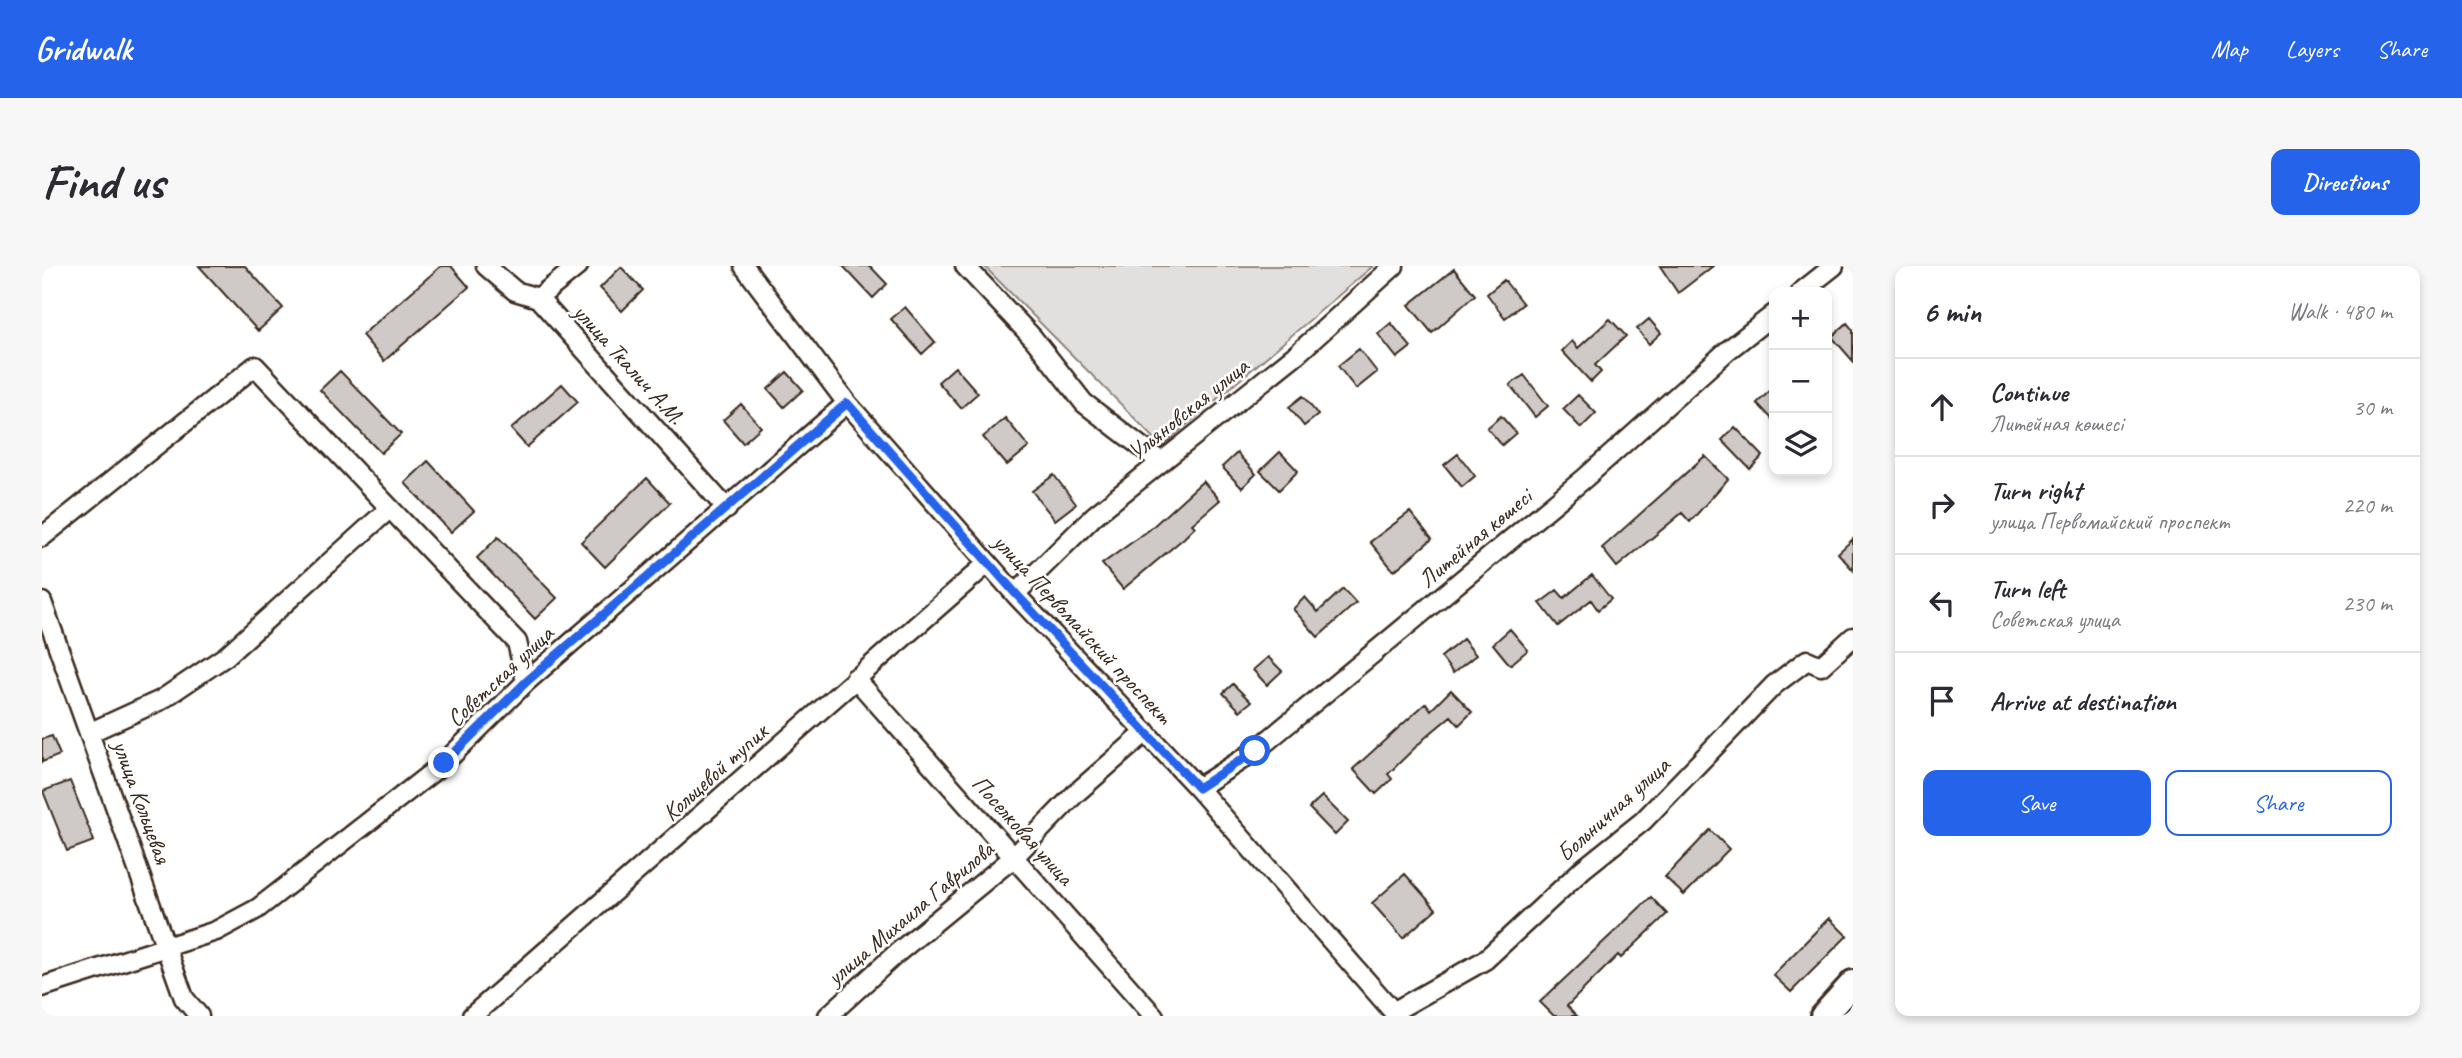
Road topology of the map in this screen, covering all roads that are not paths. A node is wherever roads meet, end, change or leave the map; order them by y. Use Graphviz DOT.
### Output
graph roads {
  1 [pos="486,266"];
  2 [pos="578,266"];
  3 [pos="744,266"];
  4 [pos="965,266"];
  5 [pos="1394,266"];
  6 [pos="1834,266"];
  7 [pos="1807,287"];
  8 [pos="538,299"];
  9 [pos="1769,318"];
  10 [pos="847,403"];
  11 [pos="1161,463"];
  12 [pos="389,509"];
  13 [pos="727,509"];
  14 [pos="42,537"];
  15 [pos="988,563"];
  16 [pos="1016,594"];
  17 [pos="42,602"];
  18 [pos="1853,637"];
  19 [pos="855,678"];
  20 [pos="526,682"];
  21 [pos="91,732"];
  22 [pos="1146,732"];
  23 [pos="1198,788"];
  24 [pos="1014,857"];
  25 [pos="167,946"];
  26 [pos="1853,983"];
  27 [pos="42,987"];
  28 [pos="1395,1014"];
  29 [pos="199,1016"];
  30 [pos="472,1016"];
  31 [pos="828,1016"];
  32 [pos="1154,1016"];
  33 [pos="1823,1016"];
  1 -- 8 [label="street, улица Ткалич А.М."];
  2 -- 8 [label="street"];
  3 -- 10 [label="street, улица Первомайский проспект"];
  4 -- 11 [label="street"];
  5 -- 11 [label="street, Ульяновская улица"];
  6 -- 7 [label="street"];
  8 -- 13 [label="street, улица Ткалич А.М."];
  9 -- 23 [label="street, Литейная көшесі"];
  10 -- 13 [label="street, Советская улица"];
  10 -- 15 [label="street, улица Первомайский проспект"];
  11 -- 16 [label="street, Ульяновская улица"];
  12 -- 14 [label="street"];
  12 -- 20 [label="street"];
  12 -- 21 [label="street"];
  13 -- 20 [label="street, Советская улица"];
  15 -- 16 [label="street, улица Первомайский проспект"];
  15 -- 19 [label="street, Кольцевой тупик"];
  16 -- 22 [label="street, улица Первомайский проспект"];
  17 -- 21 [label="street, улица Кольцевая"];
  18 -- 28 [label="street, Больничная улица"];
  19 -- 24 [label="street, Поселковая улица"];
  19 -- 30 [label="street, Кольцевой тупик"];
  20 -- 25 [label="street, Советская улица"];
  21 -- 25 [label="street, улица Кольцевая"];
  22 -- 23 [label="street, улица Первомайский проспект"];
  22 -- 24 [label="street, улица Михаила Гаврилова"];
  23 -- 28 [label="street, улица Первомайский проспект"];
  24 -- 31 [label="street, улица Михаила Гаврилова"];
  24 -- 32 [label="street, Поселковая улица"];
  25 -- 27 [label="street, Советская улица"];
  25 -- 29 [label="street, улица Кольцевая"];
  26 -- 33 [label="street"];
}
